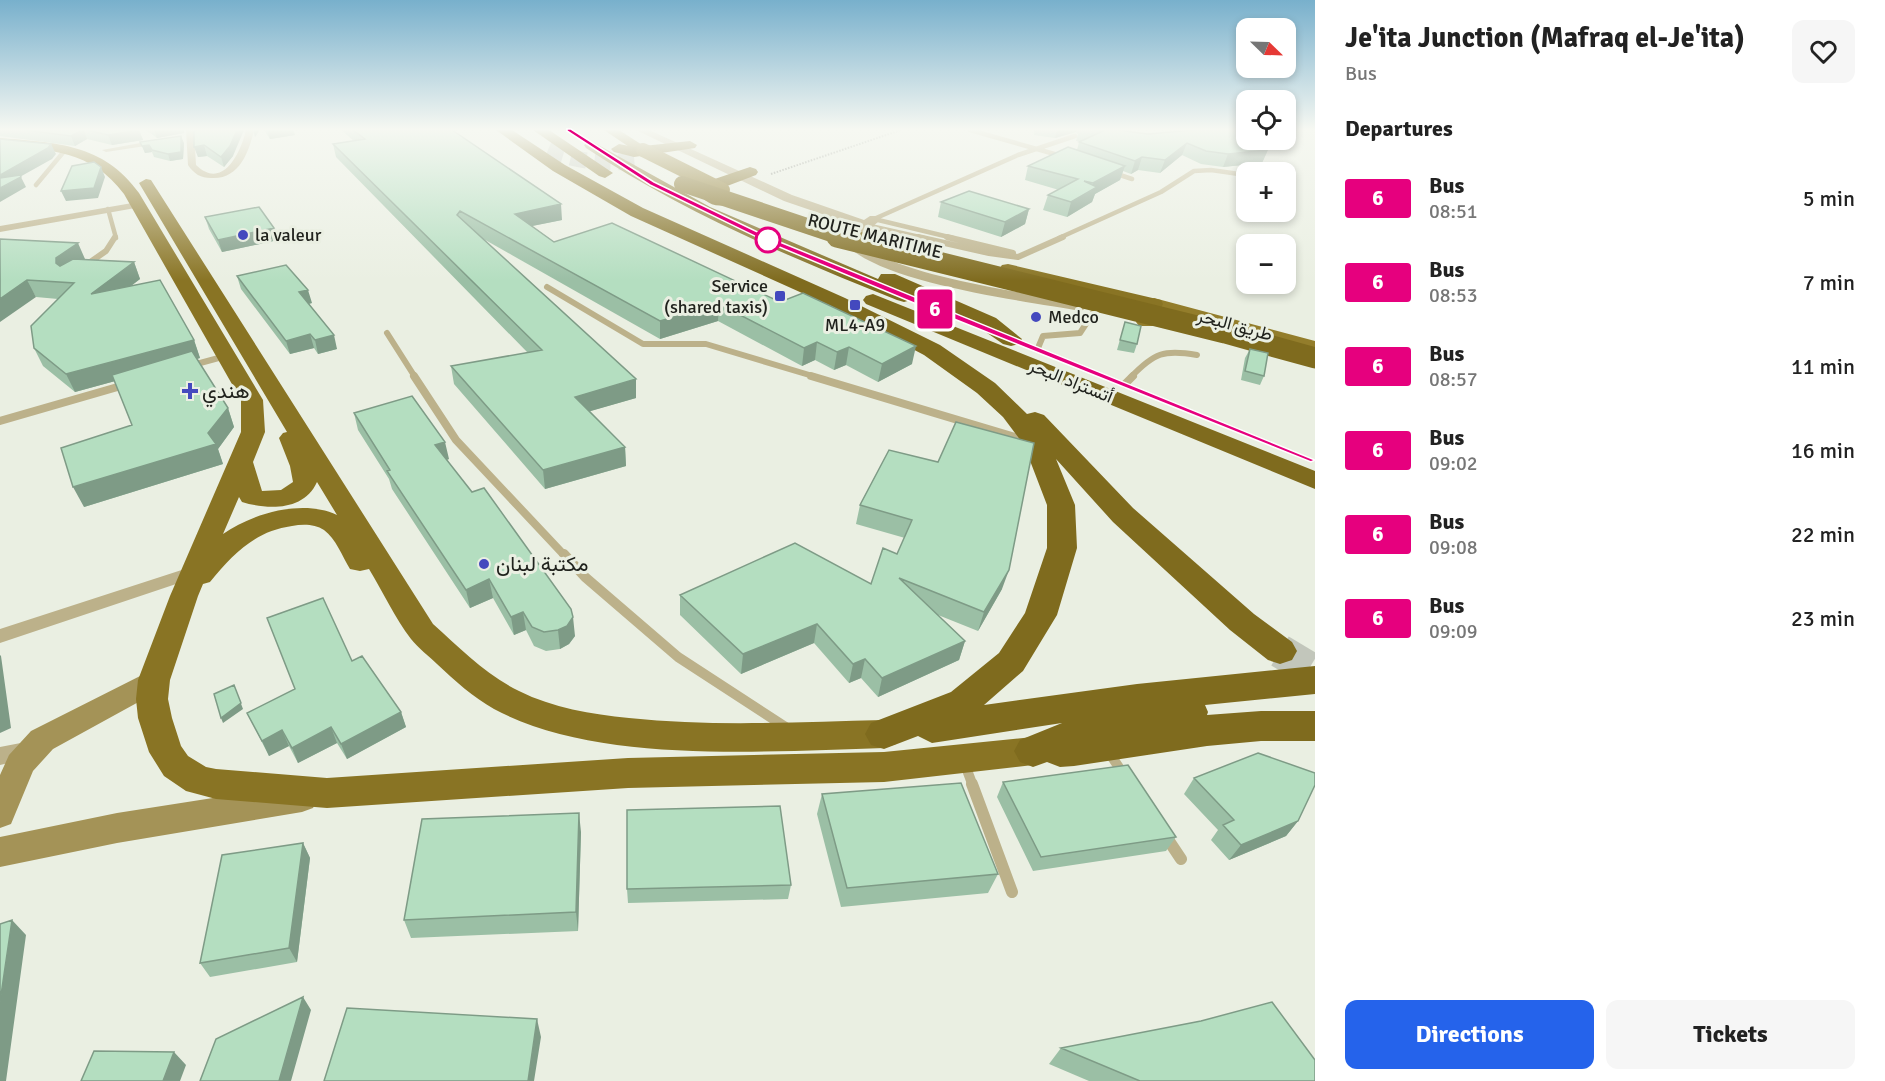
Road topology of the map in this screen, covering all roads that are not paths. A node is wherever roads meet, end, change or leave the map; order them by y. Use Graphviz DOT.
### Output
graph roads {
  1 [pos="40,180"];
  2 [pos="122,180"];
  3 [pos="144,180"];
  4 [pos="581,180"];
  5 [pos="619,180"];
  6 [pos="648,180"];
  7 [pos="672,180"];
  8 [pos="701,180"];
  9 [pos="729,180"];
  10 [pos="759,180"];
  11 [pos="765,180"];
  12 [pos="962,180"];
  13 [pos="1179,180"];
  14 [pos="36,185"];
  15 [pos="138,205"];
  16 [pos="108,209"];
  17 [pos="870,222"];
  18 [pos="0,229"];
  19 [pos="1021,256"];
  20 [pos="78,271"];
  21 [pos="806,272"];
  22 [pos="547,287"];
  23 [pos="1095,310"];
  24 [pos="1150,313"];
  25 [pos="387,333"];
  26 [pos="1011,339"];
  27 [pos="1315,346"];
  28 [pos="1038,348"];
  29 [pos="933,350"];
  30 [pos="1197,355"];
  31 [pos="226,356"];
  32 [pos="1315,358"];
  33 [pos="1315,366"];
  34 [pos="181,369"];
  35 [pos="136,382"];
  36 [pos="1125,384"];
  37 [pos="272,385"];
  38 [pos="0,421"];
  39 [pos="1037,444"];
  40 [pos="240,460"];
  41 [pos="1315,460"];
  42 [pos="1315,481"];
  43 [pos="189,584"];
  44 [pos="422,632"];
  45 [pos="0,636"];
  46 [pos="1280,651"];
  47 [pos="154,680"];
  48 [pos="1315,680"];
  49 [pos="1315,700"];
  50 [pos="1315,726"];
  51 [pos="884,734"];
  52 [pos="800,736"];
  53 [pos="1106,748"];
  54 [pos="31,750"];
  55 [pos="1034,751"];
  56 [pos="0,756"];
  57 [pos="963,759"];
  58 [pos="1131,785"];
  59 [pos="327,793"];
  60 [pos="0,814"];
  61 [pos="1156,822"];
  62 [pos="0,852"];
  63 [pos="1181,860"];
  64 [pos="1012,892"];
  1 -- 14 [label="lane"];
  2 -- 15 [label="highway"];
  3 -- 37 [label="highway"];
  4 -- 29 [label="highway"];
  5 -- 21 [label="highway, أتستراد البحر"];
  6 -- 26 [label="highway, أتستراد البحر"];
  7 -- 32 [label="highway, bridge"];
  8 -- 24 [label="highway, ROUTE MARITIME, bridge"];
  9 -- 26 [label="highway"];
  10 -- 17 [label="street"];
  11 -- 17 [label="street"];
  12 -- 17 [label="lane"];
  13 -- 19 [label="lane"];
  15 -- 16 [label="street"];
  15 -- 31 [label="highway"];
  16 -- 18 [label="street"];
  16 -- 20 [label="lane"];
  17 -- 19 [label="lane"];
  17 -- 19 [label="lane"];
  17 -- 23 [label="street"];
  21 -- 29 [label="highway"];
  21 -- 42 [label="highway, أتستراد البحر"];
  22 -- 39 [label="lane"];
  23 -- 24 [label="street"];
  23 -- 28 [label="lane"];
  24 -- 27 [label="main road, طريق البحر"];
  24 -- 33 [label="street"];
  25 -- 52 [label="lane"];
  26 -- 28 [label="highway, أتستراد البحر"];
  28 -- 36 [label="highway, أتستراد البحر"];
  29 -- 39 [label="highway"];
  29 -- 46 [label="highway"];
  30 -- 36 [label="lane"];
  31 -- 34 [label="lane"];
  31 -- 40 [label="highway"];
  35 -- 38 [label="lane"];
  36 -- 41 [label="highway, أتستراد البحر"];
  37 -- 40 [label="highway"];
  37 -- 44 [label="highway"];
  39 -- 51 [label="highway"];
  40 -- 43 [label="highway"];
  43 -- 44 [label="highway"];
  43 -- 45 [label="street"];
  43 -- 47 [label="highway"];
  44 -- 52 [label="highway"];
  47 -- 54 [label="main road"];
  47 -- 59 [label="highway"];
  48 -- 51 [label="highway"];
  49 -- 55 [label="highway"];
  50 -- 53 [label="highway"];
  51 -- 52 [label="highway"];
  53 -- 55 [label="highway"];
  53 -- 58 [label="lane"];
  54 -- 56 [label="street"];
  54 -- 60 [label="main road"];
  55 -- 57 [label="highway"];
  57 -- 59 [label="highway"];
  57 -- 64 [label="lane"];
  59 -- 62 [label="main road"];
  61 -- 63 [label="lane"];
}
